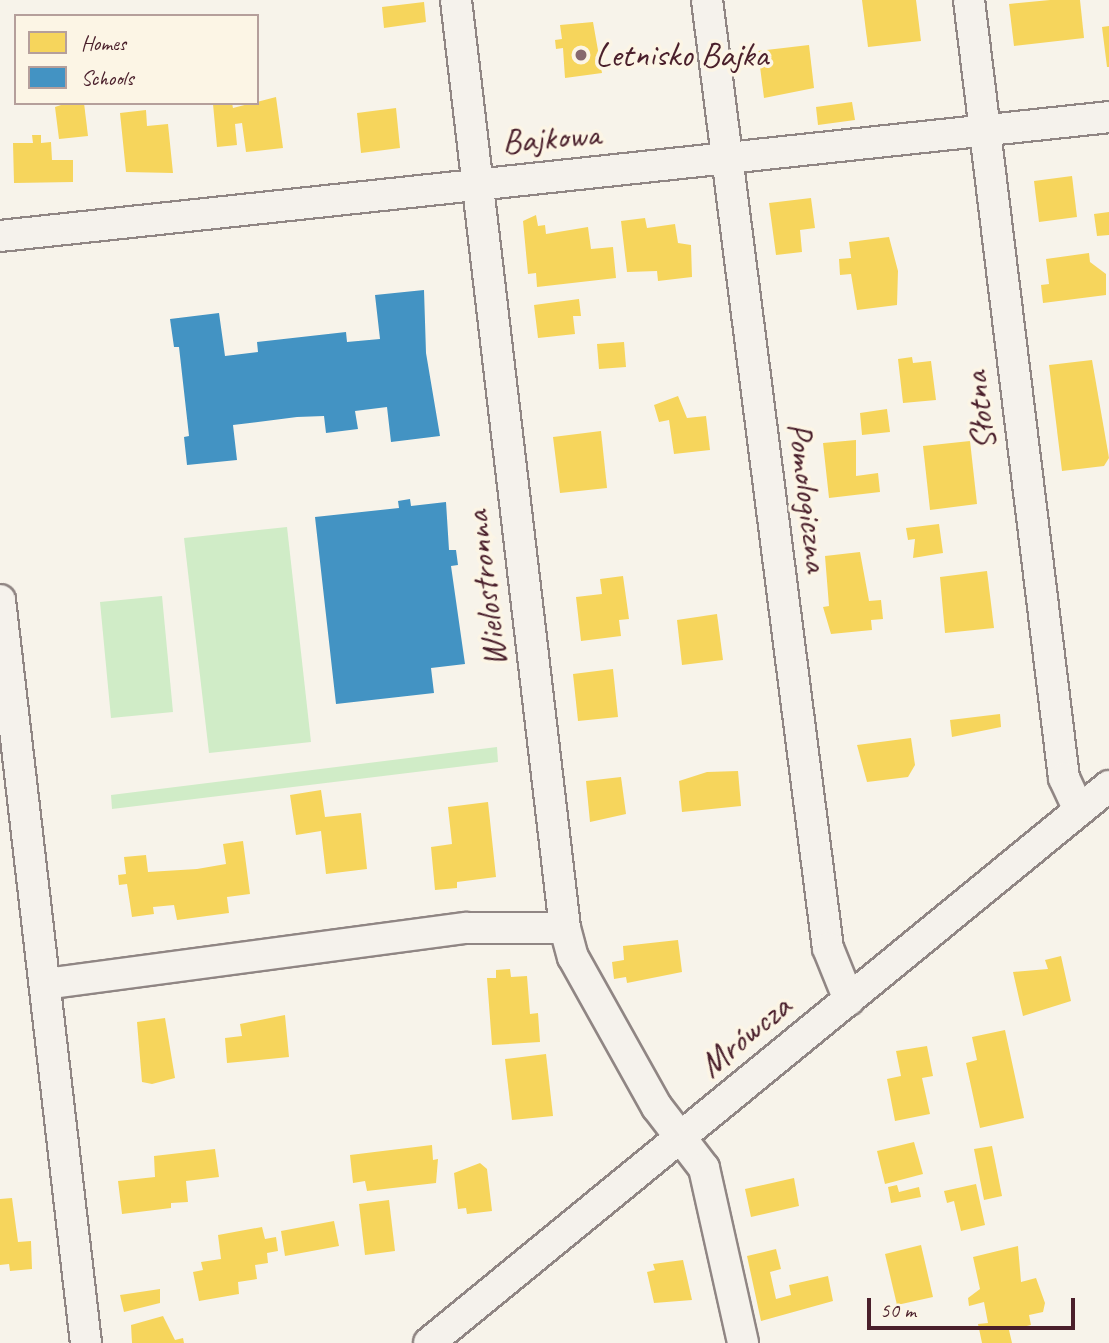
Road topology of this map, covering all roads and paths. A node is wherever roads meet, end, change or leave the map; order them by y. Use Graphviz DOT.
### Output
graph roads {
  1 [pos="456,0"];
  2 [pos="707,0"];
  3 [pos="970,0"];
  4 [pos="1109,117"];
  5 [pos="985,130"];
  6 [pos="726,161"];
  7 [pos="476,182"];
  8 [pos="0,236"];
  9 [pos="0,600"];
  10 [pos="1109,786"];
  11 [pos="1079,810"];
  12 [pos="565,928"];
  13 [pos="45,984"];
  14 [pos="849,1000"];
  15 [pos="681,1139"];
  16 [pos="86,1343"];
  17 [pos="429,1343"];
  18 [pos="743,1343"];
  1 -- 7 [label="street, Wielostronna"];
  2 -- 6 [label="street, Pomologiczna"];
  3 -- 5 [label="street, Słotna"];
  4 -- 5 [label="street, Bajkowa"];
  5 -- 6 [label="street, Bajkowa"];
  5 -- 11 [label="street, Słotna"];
  6 -- 7 [label="street, Bajkowa"];
  6 -- 14 [label="street, Pomologiczna"];
  7 -- 8 [label="street, Bajkowa"];
  7 -- 12 [label="street, Wielostronna"];
  9 -- 13 [label="street"];
  10 -- 11 [label="street, Mrówcza"];
  11 -- 14 [label="street, Mrówcza"];
  12 -- 13 [label="street"];
  12 -- 15 [label="street, Wielostronna"];
  13 -- 16 [label="street"];
  14 -- 15 [label="street, Mrówcza"];
  15 -- 17 [label="street, Mrówcza"];
  15 -- 18 [label="street, Wielostronna"];
}
